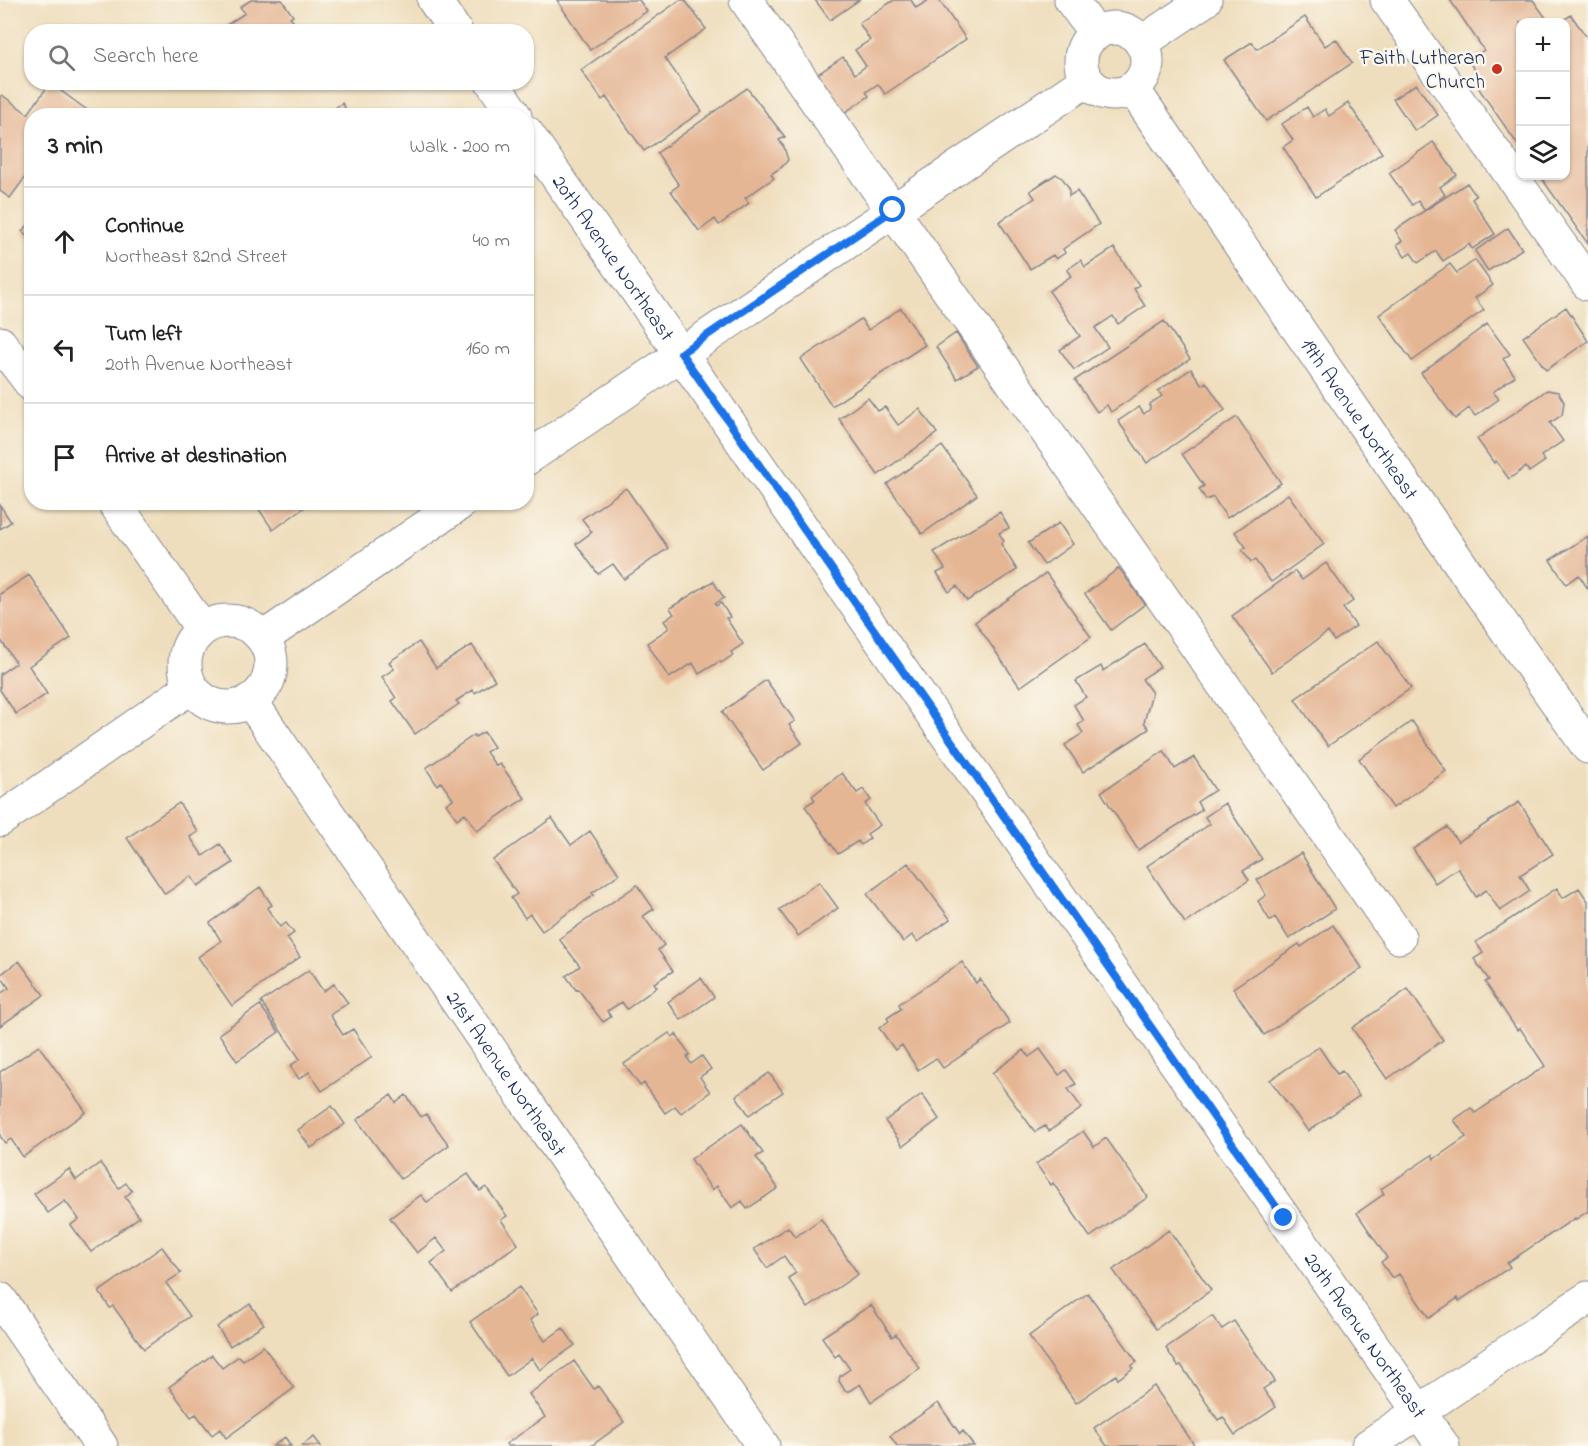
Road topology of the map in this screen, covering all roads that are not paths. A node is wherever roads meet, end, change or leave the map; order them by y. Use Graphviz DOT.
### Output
graph roads {
  1 [pos="434,0"];
  2 [pos="746,0"];
  3 [pos="1071,0"];
  4 [pos="1205,0"];
  5 [pos="1387,0"];
  6 [pos="450,24"];
  7 [pos="1096,34"];
  8 [pos="1141,43"];
  9 [pos="1087,80"];
  10 [pos="1133,89"];
  11 [pos="497,90"];
  12 [pos="510,108"];
  13 [pos="534,143"];
  14 [pos="893,210"];
  15 [pos="1588,284"];
  16 [pos="0,343"];
  17 [pos="681,353"];
  18 [pos="24,374"];
  19 [pos="534,454"];
  20 [pos="120,510"];
  21 [pos="450,510"];
  22 [pos="202,629"];
  23 [pos="263,639"];
  24 [pos="192,687"];
  25 [pos="250,700"];
  26 [pos="1588,747"];
  27 [pos="0,820"];
  28 [pos="1399,937"];
  29 [pos="1588,1298"];
  30 [pos="0,1299"];
  31 [pos="1419,1412"];
  32 [pos="761,1445"];
  33 [pos="101,1446"];
  34 [pos="1368,1446"];
  35 [pos="1443,1446"];
  1 -- 6 [label="street"];
  2 -- 14 [label="street"];
  3 -- 7 [label="street"];
  4 -- 8 [label="street"];
  5 -- 15 [label="street"];
  7 -- 8 [label="street"];
  7 -- 9 [label="street"];
  8 -- 10 [label="street"];
  9 -- 10 [label="street"];
  9 -- 14 [label="street"];
  10 -- 26 [label="street, 19th Avenue Northeast"];
  11 -- 12 [label="street"];
  13 -- 17 [label="street, 20th Avenue Northeast"];
  14 -- 17 [label="street"];
  14 -- 28 [label="street"];
  16 -- 18 [label="street"];
  17 -- 19 [label="street"];
  17 -- 31 [label="street, 20th Avenue Northeast"];
  20 -- 22 [label="street"];
  21 -- 23 [label="street"];
  22 -- 23 [label="street"];
  22 -- 24 [label="street"];
  23 -- 25 [label="street"];
  24 -- 25 [label="street"];
  24 -- 27 [label="street"];
  25 -- 32 [label="street, 21st Avenue Northeast"];
  29 -- 31 [label="street"];
  30 -- 33 [label="street"];
  31 -- 34 [label="street"];
  31 -- 35 [label="street, 20th Avenue Northeast"];
}
